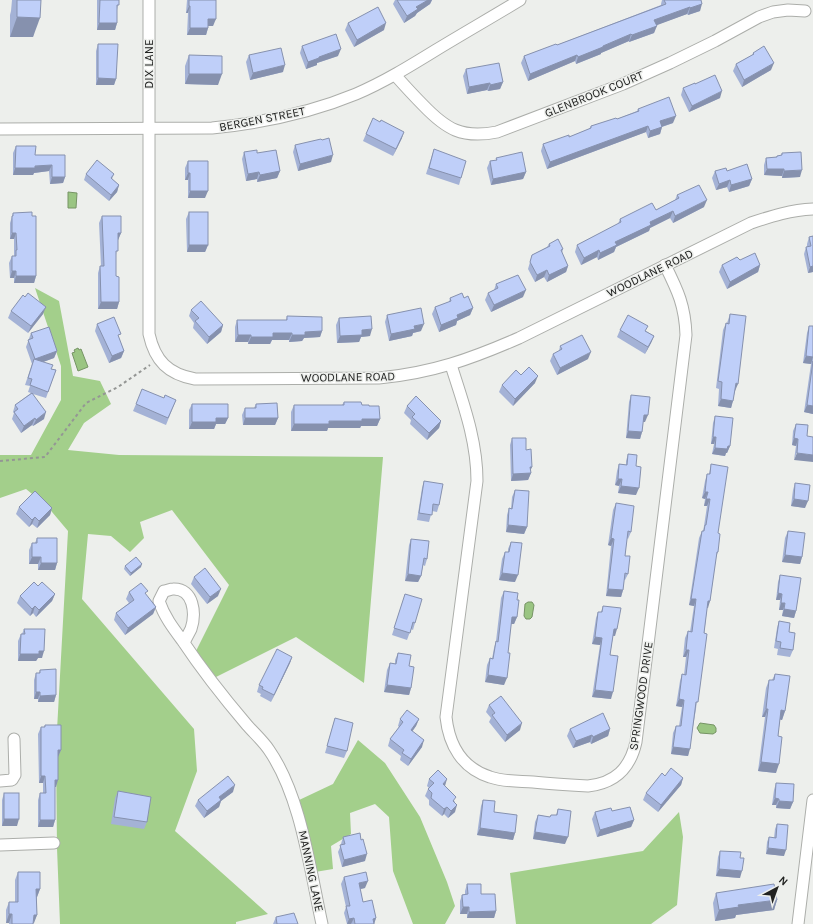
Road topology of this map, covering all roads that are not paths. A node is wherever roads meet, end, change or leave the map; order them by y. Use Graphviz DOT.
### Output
graph roads {
  1 [pos="149,0"];
  2 [pos="520,0"];
  3 [pos="805,11"];
  4 [pos="395,75"];
  5 [pos="149,128"];
  6 [pos="0,129"];
  7 [pos="813,209"];
  8 [pos="665,266"];
  9 [pos="451,364"];
  10 [pos="184,643"];
  11 [pos="14,739"];
  12 [pos="0,782"];
  13 [pos="813,800"];
  14 [pos="54,843"];
  15 [pos="0,844"];
  16 [pos="322,924"];
  17 [pos="798,924"];
  1 -- 5 [label="street, DIX LANE"];
  2 -- 4 [label="street, BERGEN STREET"];
  3 -- 4 [label="street, GLENBROOK COURT"];
  4 -- 5 [label="street, BERGEN STREET"];
  5 -- 6 [label="street, BERGEN STREET"];
  5 -- 9 [label="street, WOODLANE ROAD"];
  7 -- 8 [label="street, WOODLANE ROAD"];
  8 -- 9 [label="street, WOODLANE ROAD"];
  8 -- 9 [label="street, SPRINGWOOD DRIVE"];
  10 -- 16 [label="street, MANNING LANE"];
  11 -- 12 [label="street"];
  13 -- 17 [label="street"];
  14 -- 15 [label="street"];
}
